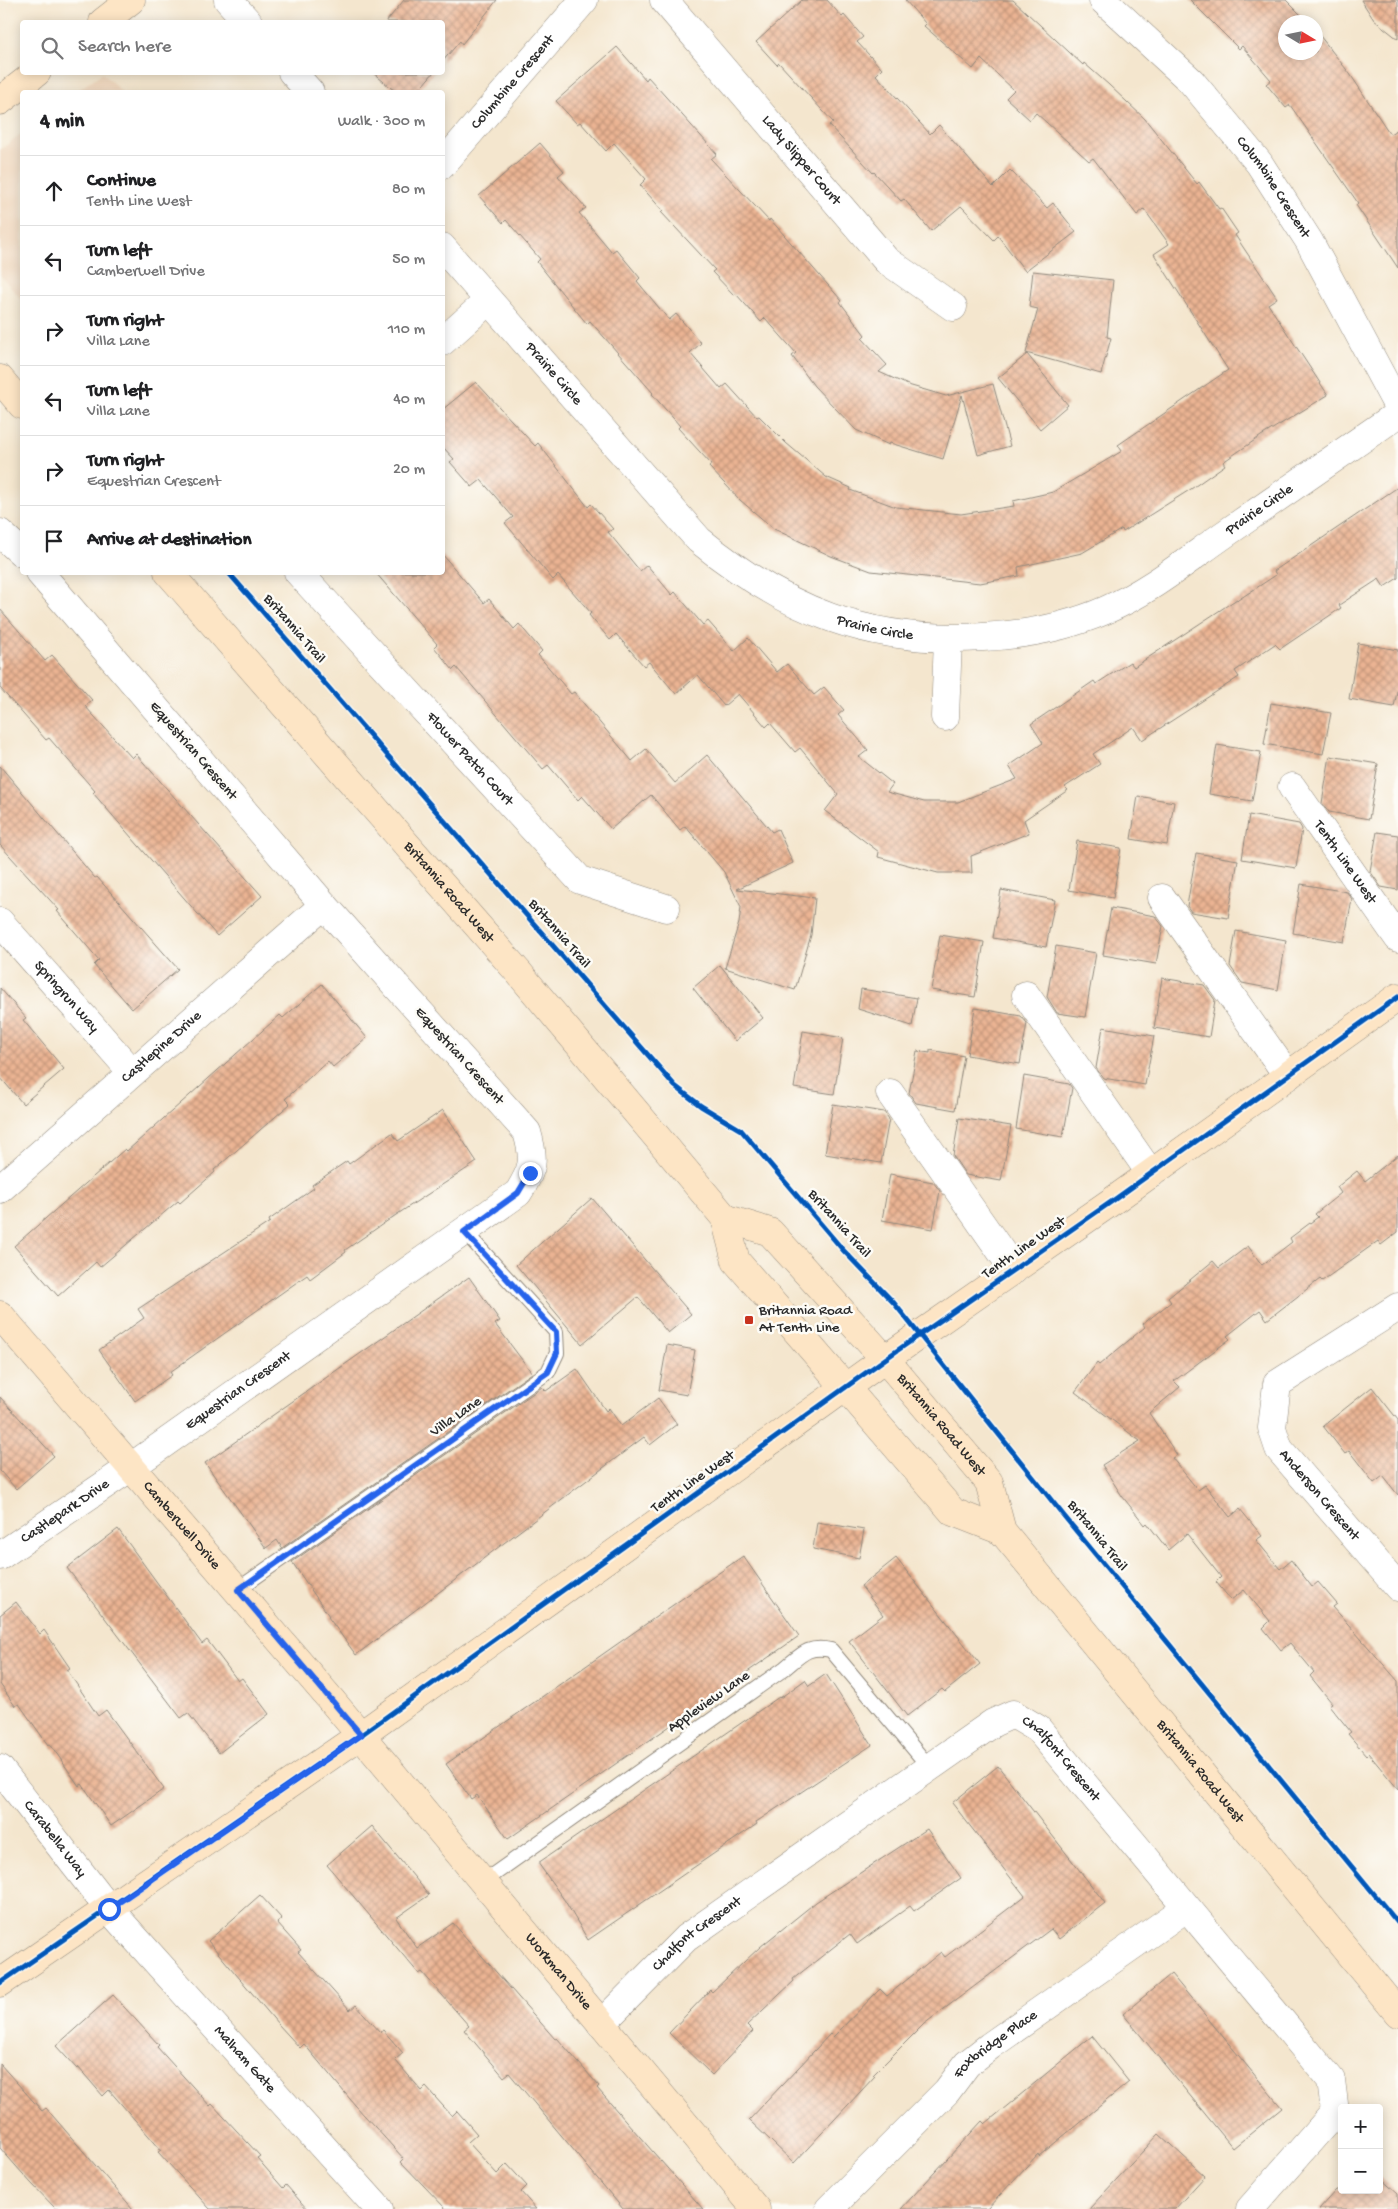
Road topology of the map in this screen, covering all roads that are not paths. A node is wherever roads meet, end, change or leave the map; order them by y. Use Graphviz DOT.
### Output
graph roads {
  1 [pos="131,0"];
  2 [pos="228,0"];
  3 [pos="584,0"];
  4 [pos="664,0"];
  5 [pos="1104,0"];
  6 [pos="106,20"];
  7 [pos="246,20"];
  8 [pos="33,75"];
  9 [pos="295,75"];
  10 [pos="308,90"];
  11 [pos="0,101"];
  12 [pos="445,162"];
  13 [pos="445,251"];
  14 [pos="488,301"];
  15 [pos="953,307"];
  16 [pos="445,339"];
  17 [pos="0,379"];
  18 [pos="20,403"];
  19 [pos="1398,407"];
  20 [pos="1398,414"];
  21 [pos="0,534"];
  22 [pos="20,551"];
  23 [pos="42,575"];
  24 [pos="171,575"];
  25 [pos="301,575"];
  26 [pos="948,639"];
  27 [pos="945,717"];
  28 [pos="1292,788"];
  29 [pos="1162,898"];
  30 [pos="324,905"];
  31 [pos="666,908"];
  32 [pos="0,922"];
  33 [pos="1398,938"];
  34 [pos="1026,995"];
  35 [pos="1398,997"];
  36 [pos="132,1072"];
  37 [pos="1288,1076"];
  38 [pos="890,1093"];
  39 [pos="1151,1174"];
  40 [pos="0,1189"];
  41 [pos="725,1218"];
  42 [pos="464,1232"];
  43 [pos="1014,1270"];
  44 [pos="1398,1306"];
  45 [pos="0,1315"];
  46 [pos="885,1360"];
  47 [pos="846,1388"];
  48 [pos="131,1466"];
  49 [pos="1002,1531"];
  50 [pos="0,1556"];
  51 [pos="1398,1587"];
  52 [pos="238,1590"];
  53 [pos="361,1735"];
  54 [pos="930,1768"];
  55 [pos="0,1769"];
  56 [pos="483,1882"];
  57 [pos="1186,1908"];
  58 [pos="109,1909"];
  59 [pos="0,1983"];
  60 [pos="1398,2013"];
  61 [pos="601,2024"];
  62 [pos="380,2209"];
  63 [pos="756,2209"];
  64 [pos="829,2209"];
  65 [pos="1250,2209"];
  1 -- 6 [label="street"];
  2 -- 7 [label="street"];
  3 -- 12 [label="street, Columbine Crescent"];
  4 -- 15 [label="street, Lady Slipper Court"];
  5 -- 19 [label="street, Columbine Crescent"];
  8 -- 11 [label="street"];
  9 -- 10 [label="street"];
  13 -- 14 [label="street, Prairie Circle"];
  14 -- 16 [label="street"];
  14 -- 26 [label="street, Prairie Circle"];
  17 -- 18 [label="street"];
  20 -- 26 [label="street, Prairie Circle"];
  21 -- 22 [label="street"];
  23 -- 30 [label="street, Equestrian Crescent"];
  24 -- 41 [label="street, Britannia Road West"];
  25 -- 31 [label="street, Flower Patch Court"];
  26 -- 27 [label="street"];
  28 -- 33 [label="street, Tenth Line West"];
  29 -- 37 [label="street"];
  30 -- 36 [label="street, Castlepine Drive"];
  30 -- 42 [label="street, Equestrian Crescent"];
  32 -- 36 [label="street, Springrun Way"];
  34 -- 39 [label="street"];
  35 -- 37 [label="street, Tenth Line West"];
  36 -- 40 [label="street, Castlepine Drive"];
  37 -- 39 [label="street, Tenth Line West"];
  38 -- 43 [label="street, Tenth Line West"];
  39 -- 43 [label="street, Tenth Line West"];
  41 -- 46 [label="street, Britannia Road West"];
  41 -- 47 [label="street, Britannia Road West"];
  42 -- 48 [label="street, Equestrian Crescent"];
  42 -- 52 [label="lane, Villa Lane"];
  43 -- 46 [label="street, Tenth Line West"];
  44 -- 51 [label="street, Anderson Crescent"];
  45 -- 48 [label="street, Camberwell Drive"];
  46 -- 47 [label="street, Tenth Line West"];
  46 -- 49 [label="street, Britannia Road West"];
  47 -- 49 [label="street, Britannia Road West"];
  47 -- 53 [label="street, Tenth Line West"];
  48 -- 50 [label="street, Castlepark Drive"];
  48 -- 52 [label="street, Camberwell Drive"];
  49 -- 60 [label="street, Britannia Road West"];
  52 -- 53 [label="street, Camberwell Drive"];
  53 -- 56 [label="street, Workman Drive"];
  53 -- 58 [label="street, Tenth Line West"];
  54 -- 56 [label="lane, Appleview Lane"];
  54 -- 57 [label="street, Chalfont Crescent"];
  54 -- 61 [label="street, Chalfont Crescent"];
  55 -- 58 [label="street, Carabella Way"];
  56 -- 61 [label="street, Workman Drive"];
  57 -- 64 [label="street, Foxbridge Place"];
  57 -- 65 [label="street, Chalfont Crescent"];
  58 -- 59 [label="street, Tenth Line West"];
  58 -- 62 [label="street, Malham Gate"];
  61 -- 63 [label="street, Workman Drive"];
}
